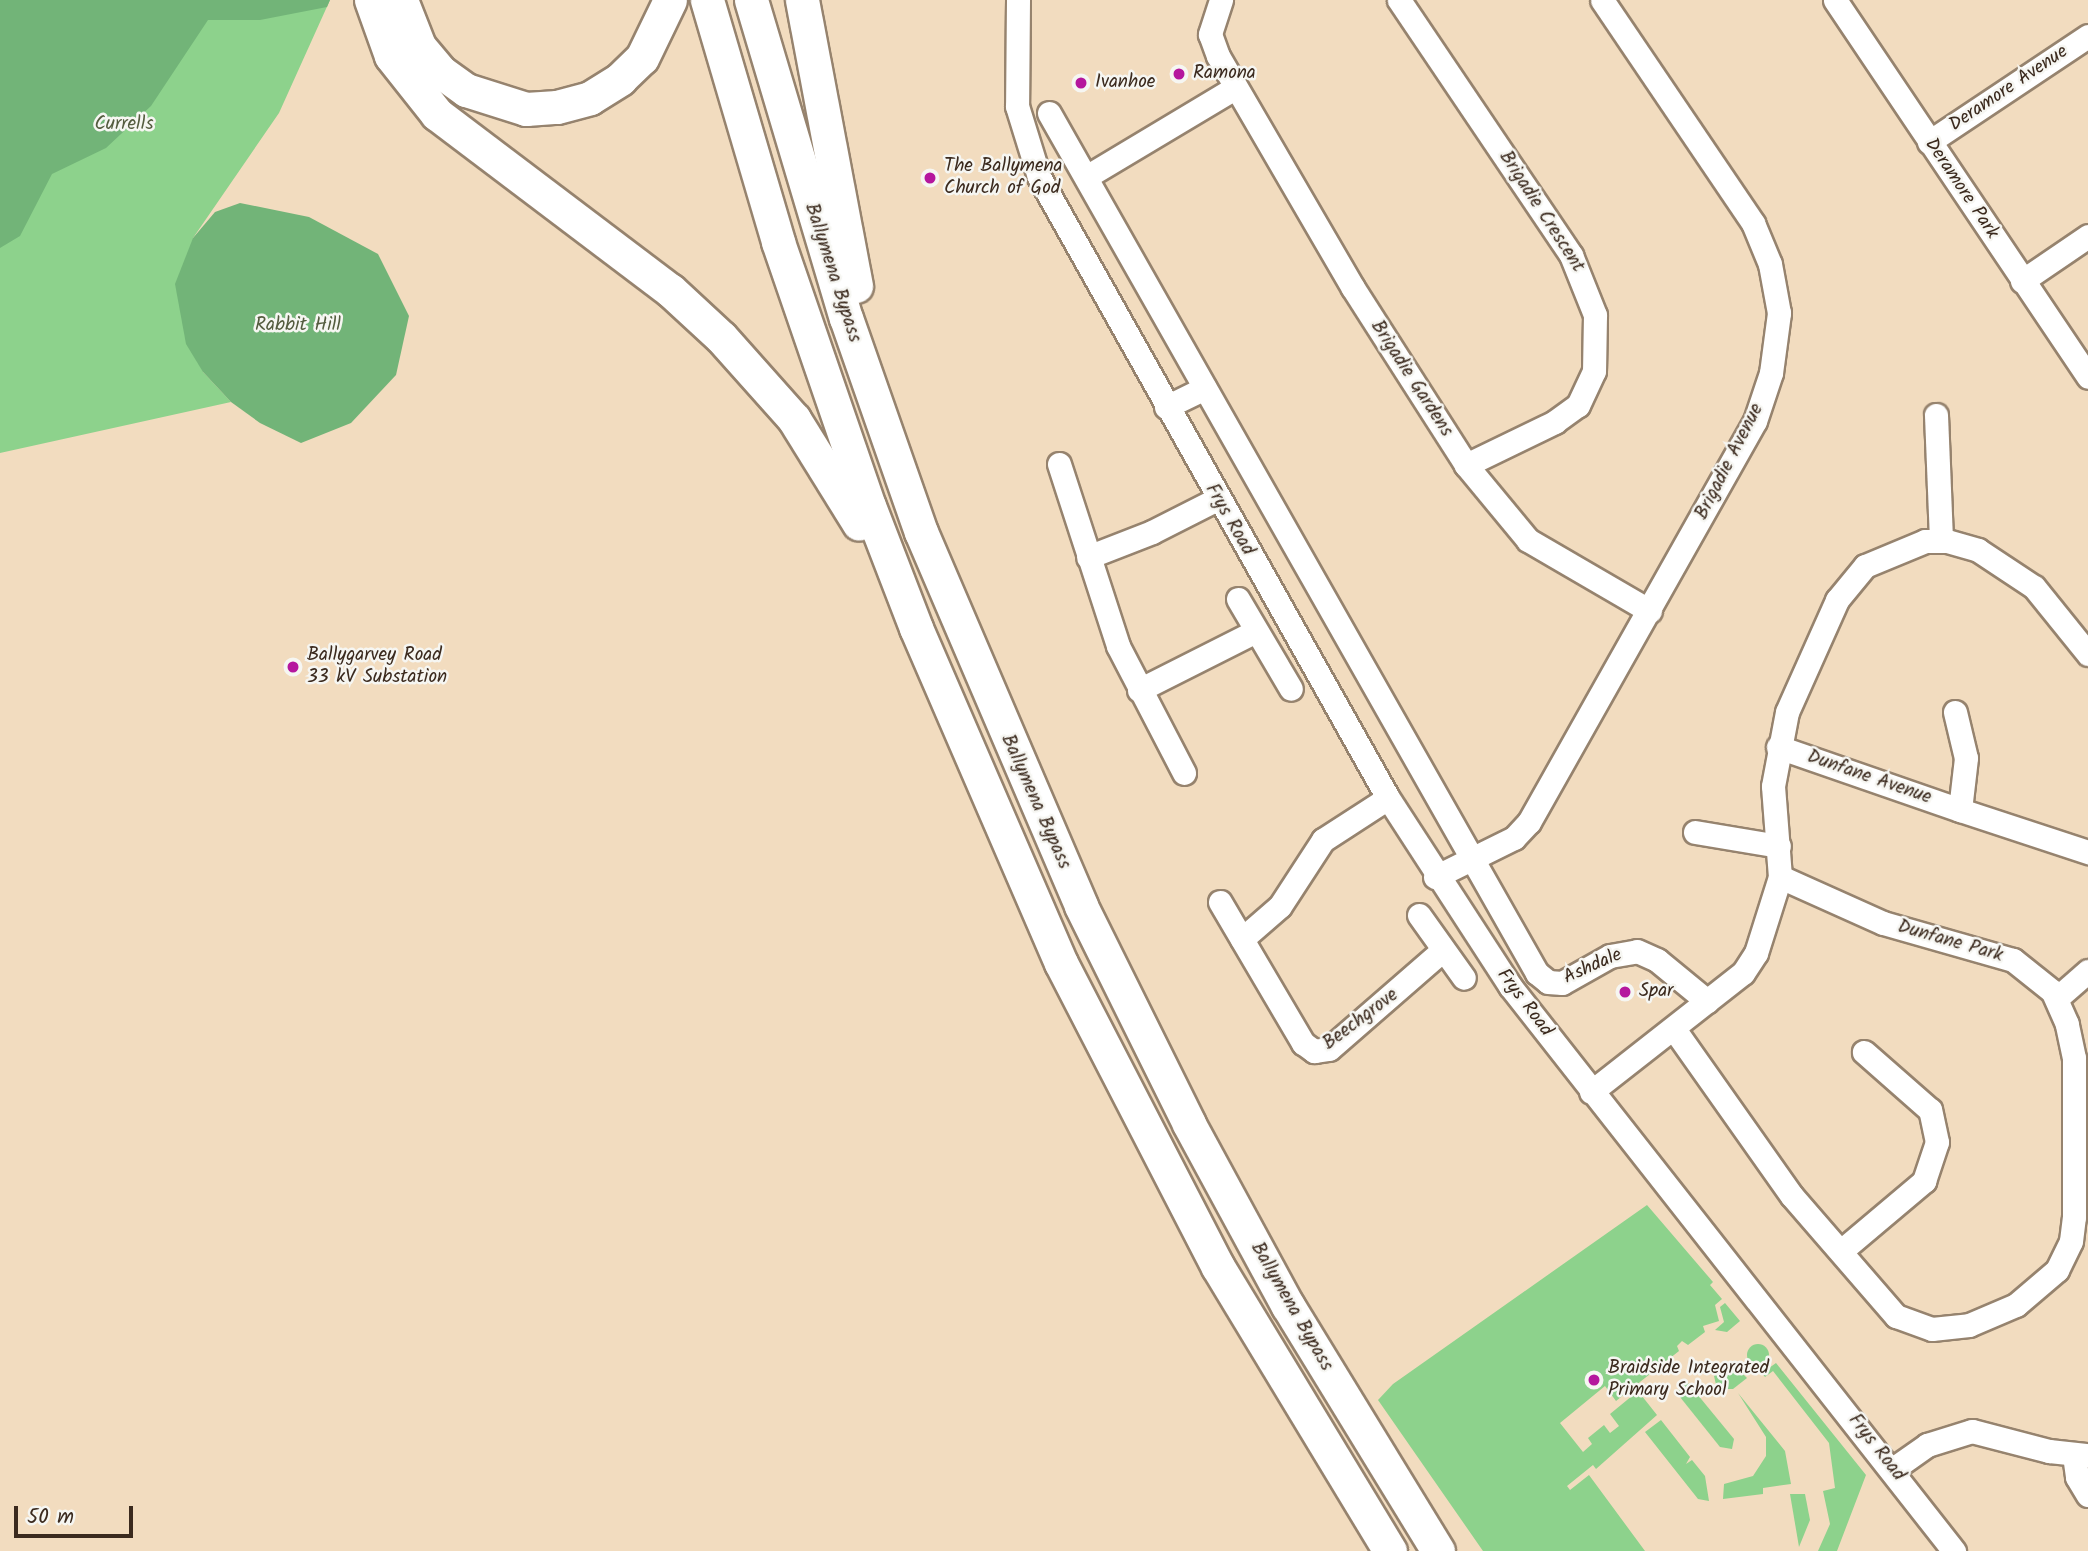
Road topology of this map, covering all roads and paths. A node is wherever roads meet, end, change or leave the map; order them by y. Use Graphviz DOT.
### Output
graph roads {
  1 [pos="371,0"];
  2 [pos="401,0"];
  3 [pos="670,0"];
  4 [pos="708,0"];
  5 [pos="751,0"];
  6 [pos="802,0"];
  7 [pos="1018,0"];
  8 [pos="1221,0"];
  9 [pos="1399,0"];
  10 [pos="1602,0"];
  11 [pos="1839,1"];
  12 [pos="2088,36"];
  13 [pos="1235,88"];
  14 [pos="1049,113"];
  15 [pos="1929,142"];
  16 [pos="1086,177"];
  17 [pos="2088,236"];
  18 [pos="2022,281"];
  19 [pos="2088,377"];
  20 [pos="1205,388"];
  21 [pos="1166,407"];
  22 [pos="1936,415"];
  23 [pos="1059,464"];
  24 [pos="1466,465"];
  25 [pos="1217,499"];
  26 [pos="921,532"];
  27 [pos="1941,540"];
  28 [pos="1088,557"];
  29 [pos="1238,599"];
  30 [pos="1650,611"];
  31 [pos="916,628"];
  32 [pos="1256,631"];
  33 [pos="2088,653"];
  34 [pos="1291,689"];
  35 [pos="1139,690"];
  36 [pos="1955,712"];
  37 [pos="1778,747"];
  38 [pos="1184,773"];
  39 [pos="1388,798"];
  40 [pos="1960,810"];
  41 [pos="1695,832"];
  42 [pos="1779,846"];
  43 [pos="2088,852"];
  44 [pos="1471,860"];
  45 [pos="1435,877"];
  46 [pos="1780,877"];
  47 [pos="1220,902"];
  48 [pos="1419,915"];
  49 [pos="1242,939"];
  50 [pos="1444,950"];
  51 [pos="2088,971"];
  52 [pos="1464,978"];
  53 [pos="1548,982"];
  54 [pos="2057,998"];
  55 [pos="1707,1001"];
  56 [pos="1674,1029"];
  57 [pos="1864,1052"];
  58 [pos="1591,1092"];
  59 [pos="1841,1251"];
  60 [pos="2081,1455"];
  61 [pos="1893,1469"];
  62 [pos="2088,1495"];
  63 [pos="1390,1551"];
  64 [pos="1438,1551"];
  65 [pos="1954,1551"];
  1 -- 31 [label="highway"];
  2 -- 3 [label="highway"];
  4 -- 31 [label="highway, Ballymena Bypass"];
  5 -- 26 [label="highway, Ballymena Bypass"];
  6 -- 26 [label="highway"];
  7 -- 21 [label="street, Frys Road"];
  8 -- 13 [label="street, Brigadie Gardens"];
  9 -- 24 [label="street, Brigadie Crescent"];
  10 -- 30 [label="street, Brigadie Avenue"];
  11 -- 15 [label="street, Deramore Park"];
  12 -- 15 [label="street, Deramore Avenue"];
  13 -- 16 [label="street"];
  13 -- 24 [label="street, Brigadie Gardens"];
  14 -- 16 [label="street, Frys Road"];
  15 -- 18 [label="street, Deramore Park"];
  16 -- 20 [label="street, Frys Road"];
  17 -- 18 [label="street"];
  18 -- 19 [label="street, Deramore Park"];
  20 -- 21 [label="street"];
  20 -- 44 [label="street, Frys Road"];
  21 -- 25 [label="street, Frys Road"];
  22 -- 27 [label="street"];
  23 -- 28 [label="street"];
  24 -- 30 [label="street, Brigadie Gardens"];
  25 -- 28 [label="street"];
  25 -- 39 [label="street, Frys Road"];
  26 -- 64 [label="highway, Ballymena Bypass"];
  27 -- 33 [label="street"];
  27 -- 37 [label="street"];
  28 -- 35 [label="street"];
  29 -- 32 [label="street"];
  30 -- 44 [label="street, Brigadie Avenue"];
  31 -- 63 [label="highway, Ballymena Bypass"];
  32 -- 34 [label="street"];
  32 -- 35 [label="street"];
  35 -- 38 [label="street"];
  36 -- 40 [label="street"];
  37 -- 40 [label="street, Dunfane Avenue"];
  37 -- 42 [label="street"];
  39 -- 45 [label="street, Frys Road"];
  39 -- 49 [label="street"];
  40 -- 43 [label="street, Dunfane Avenue"];
  41 -- 42 [label="street"];
  42 -- 46 [label="street"];
  44 -- 45 [label="street, Brigadie Avenue"];
  44 -- 53 [label="street, Frys Road"];
  45 -- 58 [label="street, Frys Road"];
  46 -- 54 [label="street, Dunfane Park"];
  46 -- 55 [label="street"];
  47 -- 49 [label="street, Beechgrove"];
  48 -- 50 [label="street"];
  49 -- 50 [label="street, Beechgrove"];
  50 -- 52 [label="street"];
  51 -- 54 [label="street"];
  53 -- 55 [label="street, Ashdale"];
  54 -- 59 [label="street, Dunfane Park"];
  55 -- 56 [label="street"];
  56 -- 58 [label="street"];
  56 -- 59 [label="street, Dunfane Park"];
  57 -- 59 [label="street"];
  58 -- 61 [label="street, Frys Road"];
  60 -- 61 [label="street"];
  60 -- 62 [label="street"];
  61 -- 65 [label="street, Frys Road"];
}
